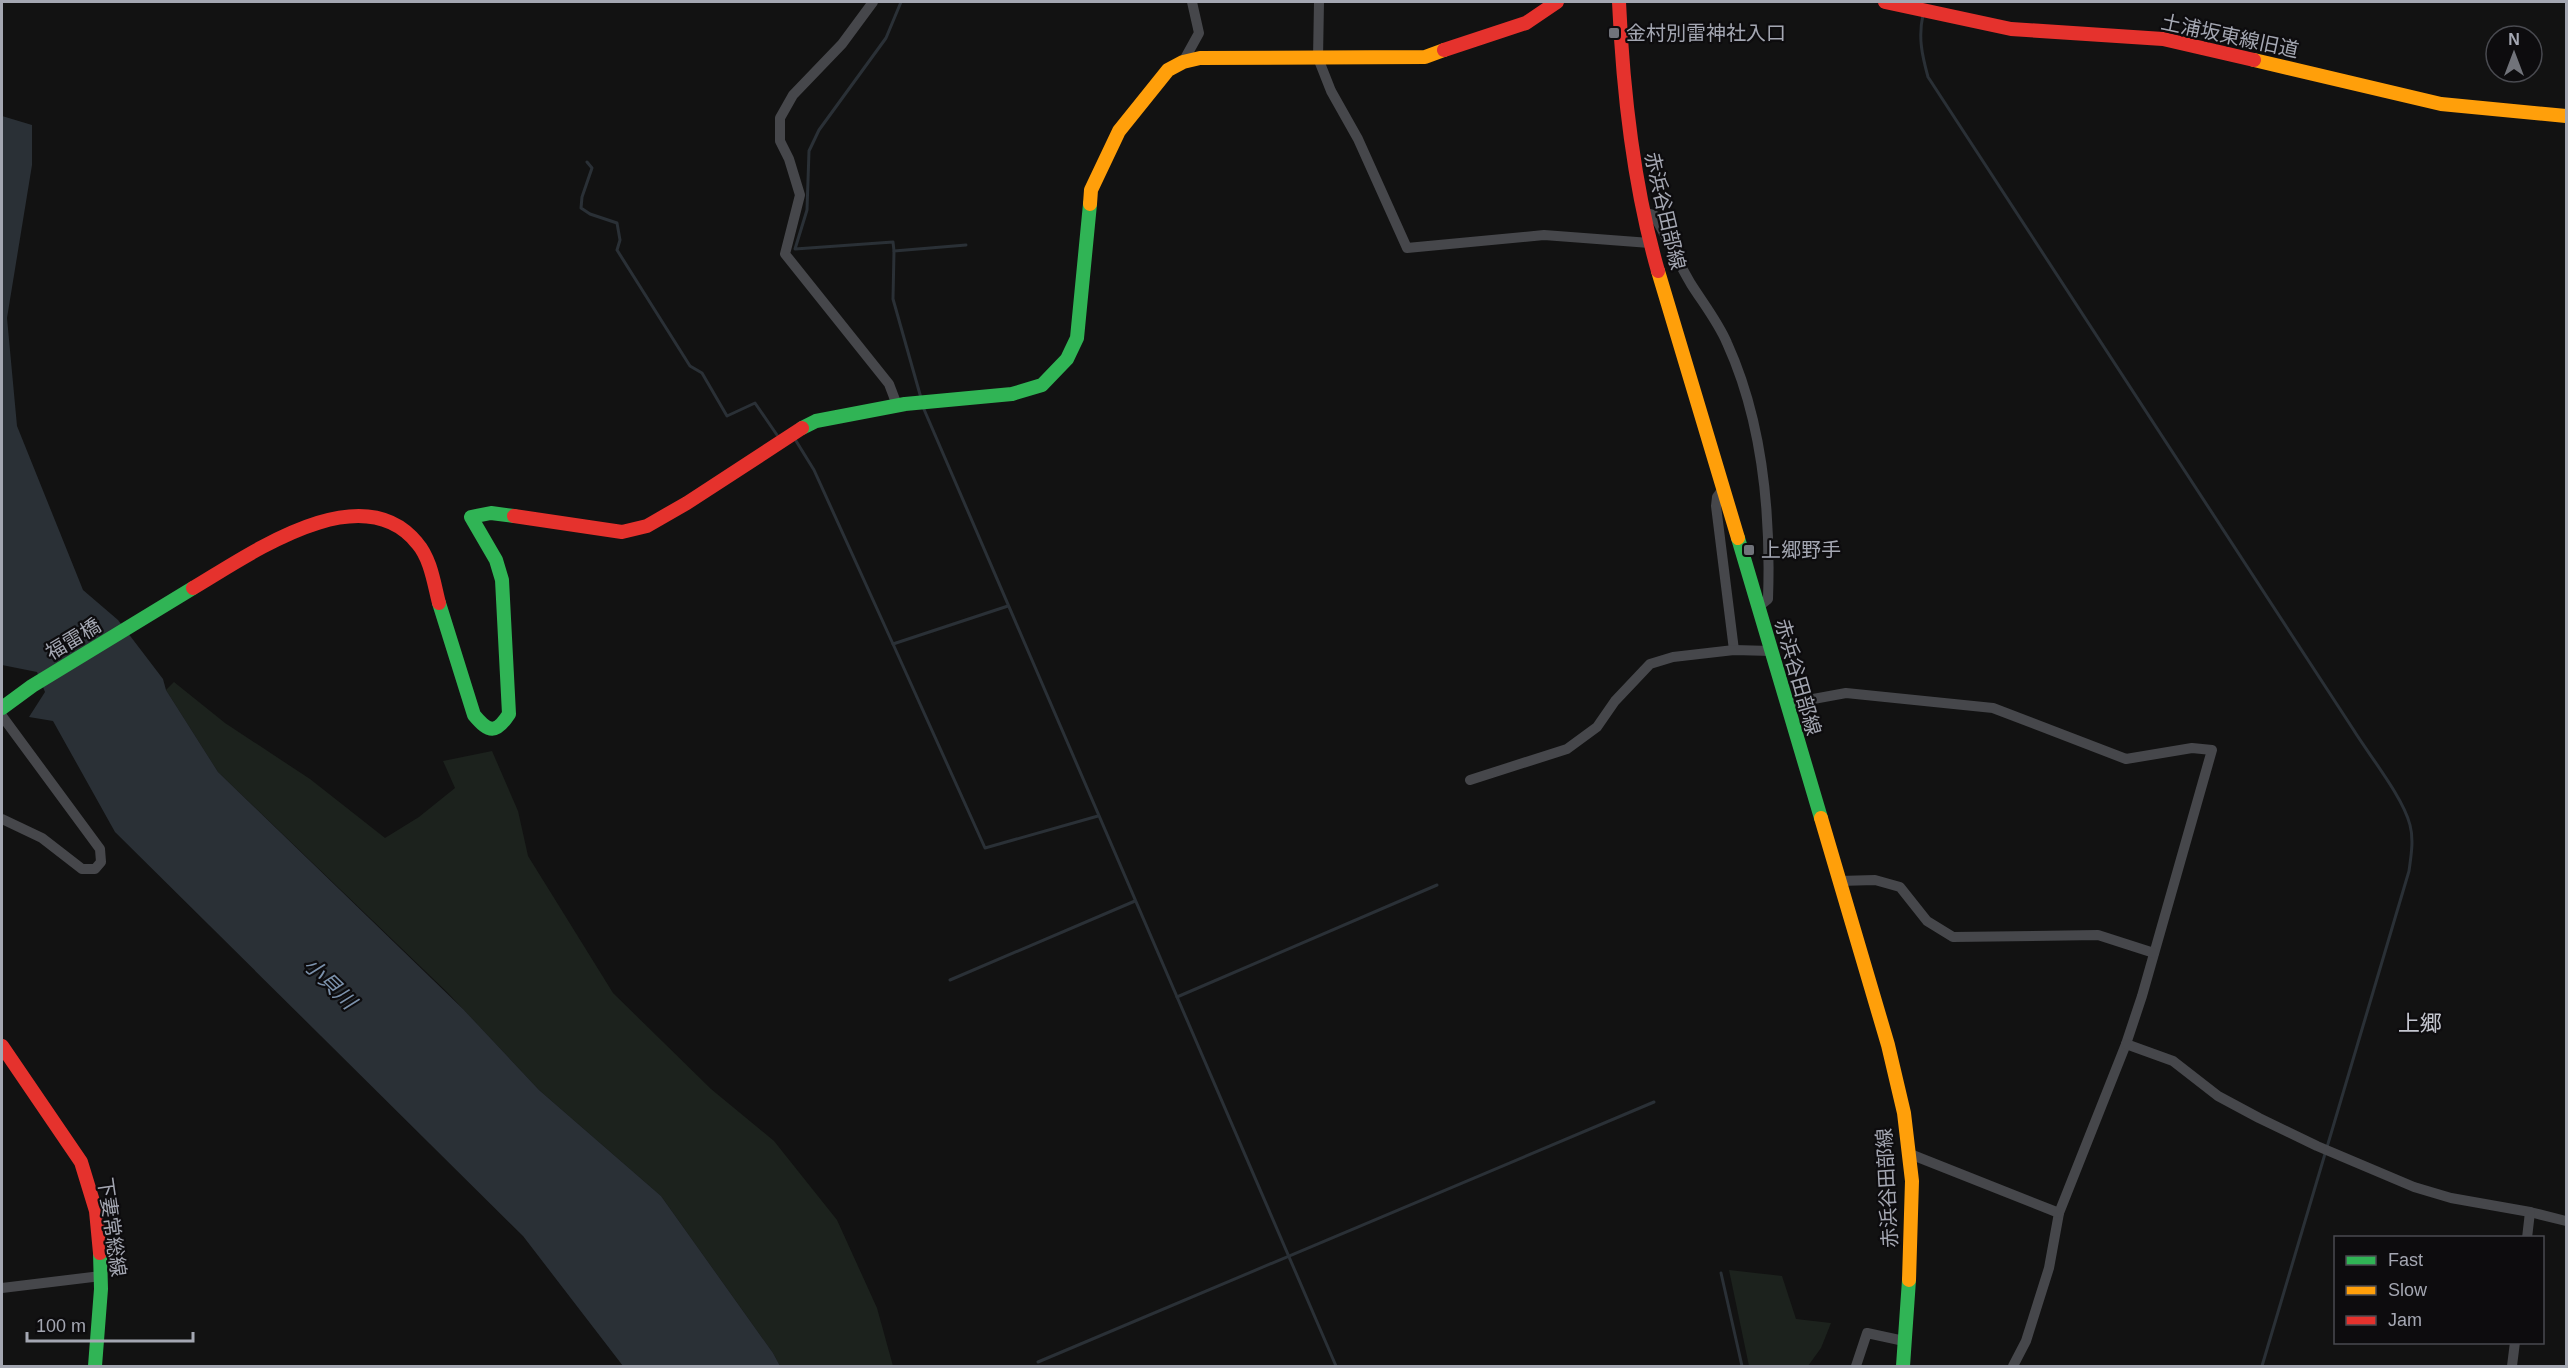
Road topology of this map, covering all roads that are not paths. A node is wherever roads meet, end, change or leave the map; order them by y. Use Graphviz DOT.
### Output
graph roads {
  1 [pos="873,2"];
  2 [pos="1192,2"];
  3 [pos="1319,2"];
  4 [pos="1557,2"];
  5 [pos="1619,2"];
  6 [pos="1884,2"];
  7 [pos="1318,58"];
  8 [pos="1183,62"];
  9 [pos="2566,116"];
  10 [pos="1643,212"];
  11 [pos="1650,243"];
  12 [pos="897,405"];
  13 [pos="1723,489"];
  14 [pos="1758,607"];
  15 [pos="1734,650"];
  16 [pos="1771,651"];
  17 [pos="1786,704"];
  18 [pos="2,708"];
  19 [pos="2,716"];
  20 [pos="1470,780"];
  21 [pos="2,819"];
  22 [pos="1839,881"];
  23 [pos="2154,953"];
  24 [pos="2126,1044"];
  25 [pos="2,1046"];
  26 [pos="1910,1154"];
  27 [pos="2530,1212"];
  28 [pos="2059,1213"];
  29 [pos="2566,1221"];
  30 [pos="2527,1236"];
  31 [pos="101,1276"];
  32 [pos="2,1288"];
  33 [pos="1904,1341"];
  34 [pos="2515,1344"];
  35 [pos="95,1366"];
  36 [pos="1856,1366"];
  37 [pos="1903,1366"];
  38 [pos="2013,1366"];
  39 [pos="2512,1366"];
  1 -- 12 [label="street"];
  2 -- 8 [label="street"];
  3 -- 7 [label="street"];
  4 -- 7 [label="street"];
  5 -- 10 [label="street, 赤浜谷田部線"];
  6 -- 9 [label="street, 土浦坂東線旧道"];
  7 -- 8 [label="street"];
  7 -- 11 [label="street"];
  8 -- 12 [label="street"];
  10 -- 11 [label="street, 赤浜谷田部線"];
  10 -- 14 [label="street"];
  11 -- 13 [label="street, 赤浜谷田部線"];
  12 -- 18 [label="street, 福雷橋"];
  13 -- 14 [label="street, 赤浜谷田部線"];
  13 -- 15 [label="street"];
  14 -- 16 [label="street, 赤浜谷田部線"];
  15 -- 16 [label="street"];
  15 -- 20 [label="street"];
  16 -- 17 [label="street, 赤浜谷田部線"];
  17 -- 22 [label="street, 赤浜谷田部線"];
  17 -- 23 [label="street"];
  19 -- 21 [label="street"];
  22 -- 23 [label="street"];
  22 -- 26 [label="street, 赤浜谷田部線"];
  23 -- 24 [label="street"];
  24 -- 27 [label="street"];
  24 -- 28 [label="street"];
  25 -- 31 [label="street, 下妻常総線"];
  26 -- 28 [label="street"];
  26 -- 33 [label="street, 赤浜谷田部線"];
  27 -- 29 [label="street"];
  27 -- 30 [label="street"];
  28 -- 38 [label="street"];
  31 -- 32 [label="street"];
  31 -- 35 [label="street, 下妻常総線"];
  33 -- 36 [label="street"];
  33 -- 37 [label="street, 赤浜谷田部線"];
  34 -- 39 [label="street"];
}
